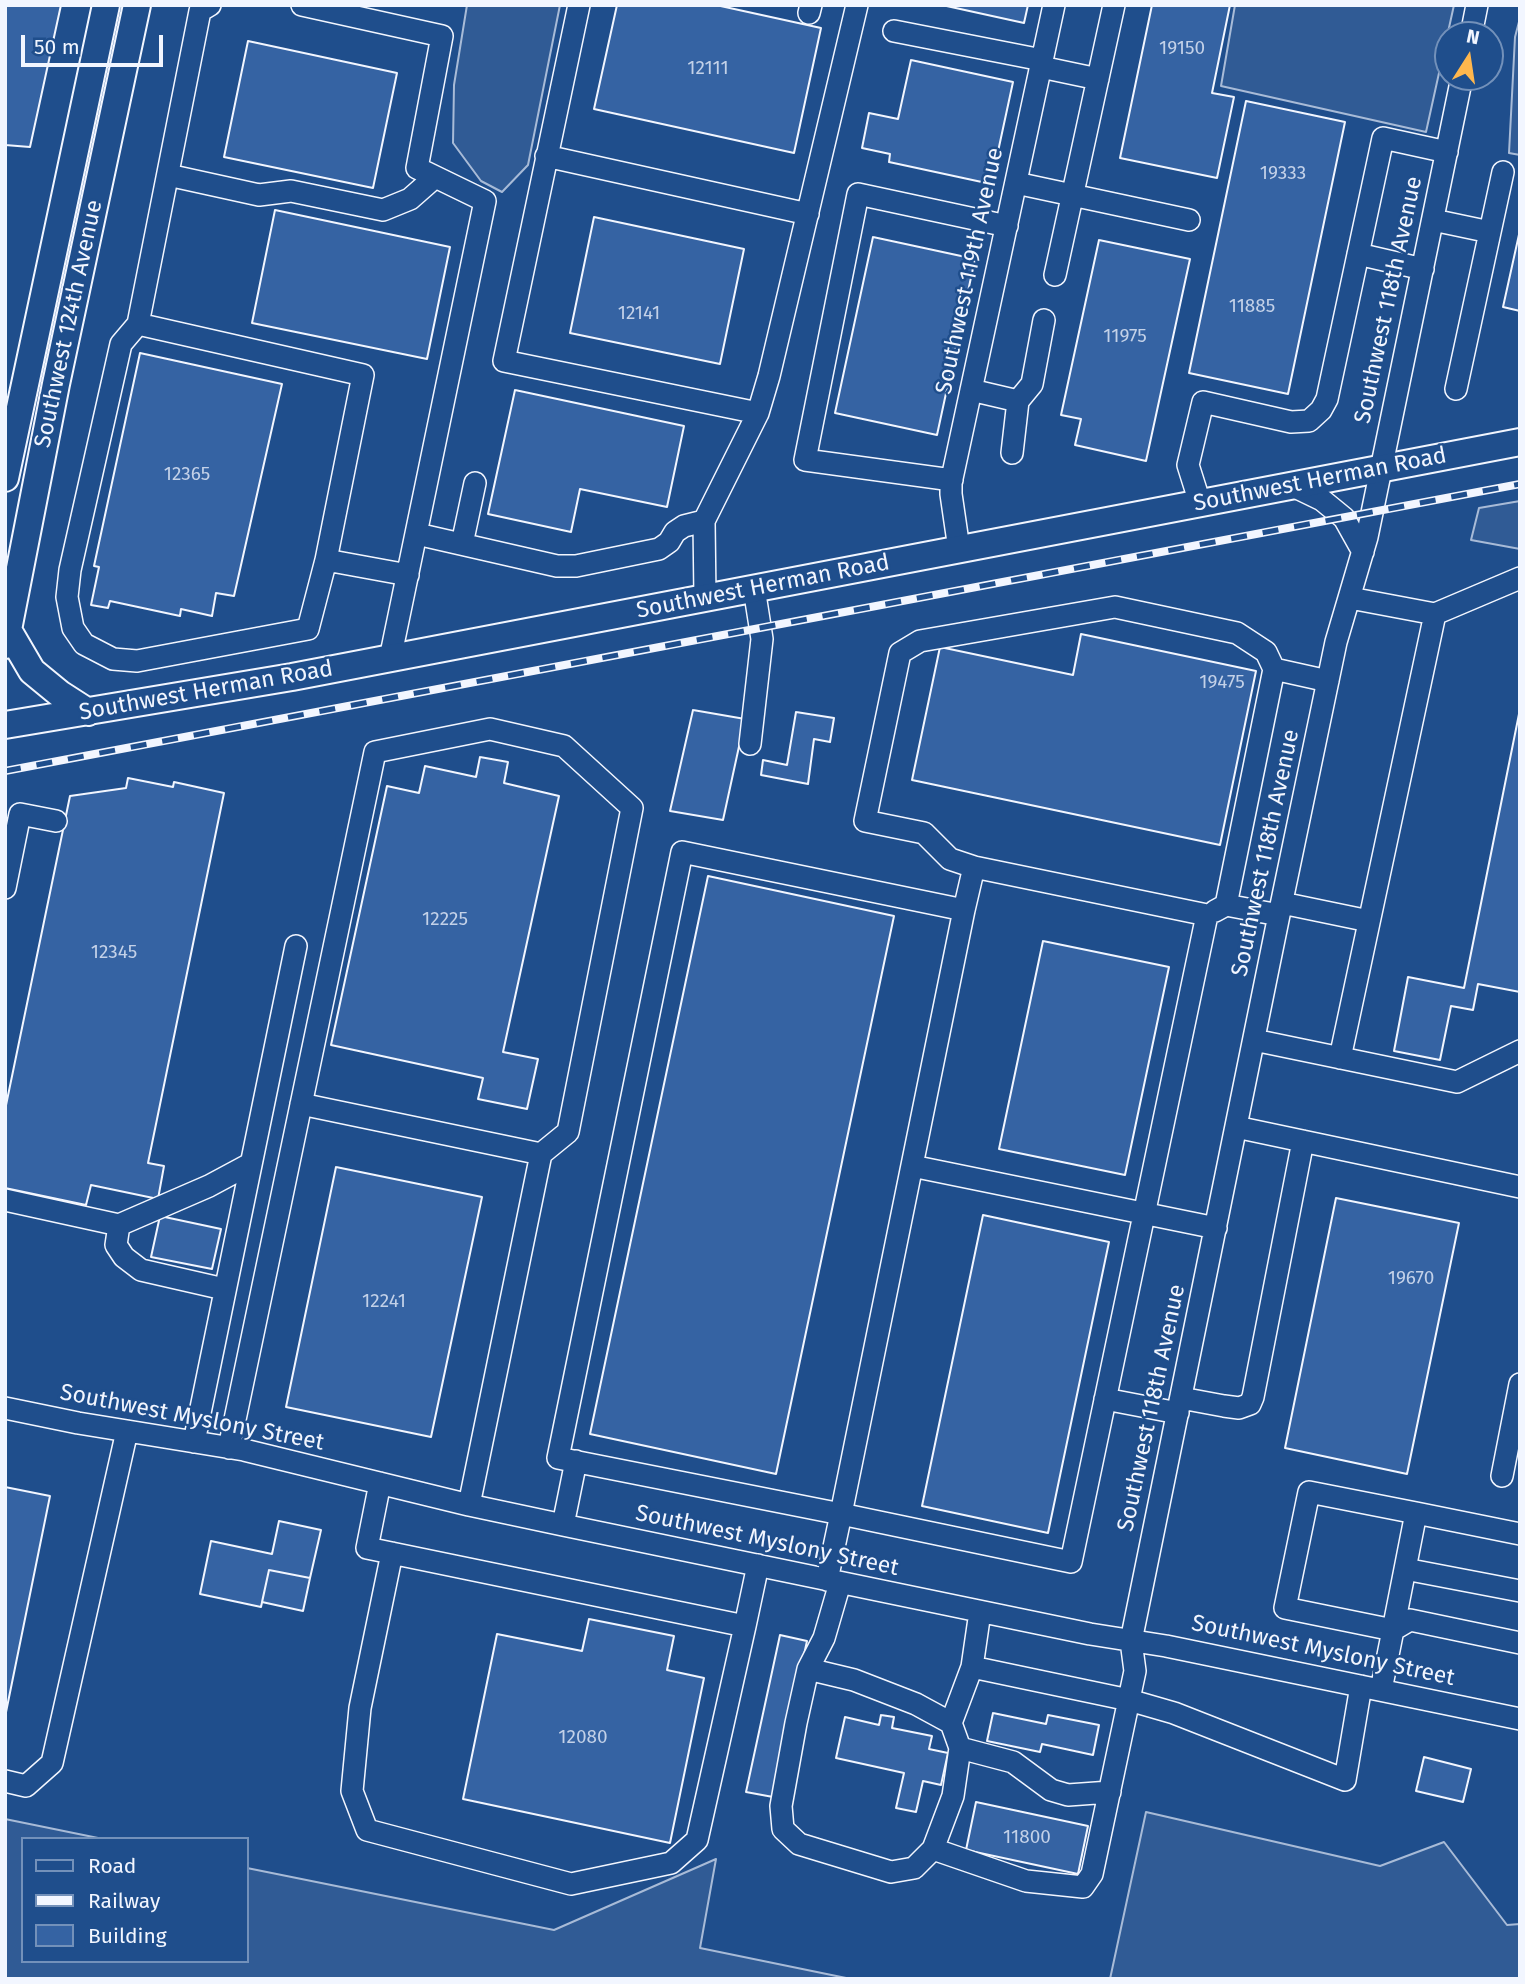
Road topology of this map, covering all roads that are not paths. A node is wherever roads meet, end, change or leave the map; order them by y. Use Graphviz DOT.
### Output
graph roads {
  1 [pos="106,5"];
  2 [pos="137,5"];
  3 [pos="210,5"];
  4 [pos="302,5"];
  5 [pos="579,5"];
  6 [pos="857,5"];
  7 [pos="1054,5"];
  8 [pos="1114,5"];
  9 [pos="894,31"];
  10 [pos="1042,63"];
  11 [pos="1098,79"];
  12 [pos="1459,91"];
  13 [pos="1447,152"];
  14 [pos="546,156"];
  15 [pos="1503,172"];
  16 [pos="167,175"];
  17 [pos="435,177"];
  18 [pos="1016,183"];
  19 [pos="1072,195"];
  20 [pos="807,214"];
  21 [pos="1189,220"];
  22 [pos="1433,220"];
  23 [pos="1007,226"];
  24 [pos="1490,232"];
  25 [pos="1358,254"];
  26 [pos="1423,269"];
  27 [pos="1055,275"];
  28 [pos="1044,320"];
  29 [pos="138,324"];
  30 [pos="1456,389"];
  31 [pos="971,390"];
  32 [pos="1017,401"];
  33 [pos="758,413"];
  34 [pos="1520,442"];
  35 [pos="1012,453"];
  36 [pos="1381,469"];
  37 [pos="5,478"];
  38 [pos="952,480"];
  39 [pos="475,483"];
  40 [pos="1292,485"];
  41 [pos="1200,503"];
  42 [pos="704,522"];
  43 [pos="417,534"];
  44 [pos="462,544"];
  45 [pos="959,549"];
  46 [pos="1363,552"];
  47 [pos="326,560"];
  48 [pos="408,575"];
  49 [pos="1520,579"];
  50 [pos="754,588"];
  51 [pos="705,598"];
  52 [pos="1350,598"];
  53 [pos="1435,614"];
  54 [pos="7,637"];
  55 [pos="390,659"];
  56 [pos="1274,669"];
  57 [pos="1328,681"];
  58 [pos="88,712"];
  59 [pos="5,724"];
  60 [pos="750,744"];
  61 [pos="56,821"];
  62 [pos="974,867"];
  63 [pos="5,888"];
  64 [pos="1226,905"];
  65 [pos="1281,909"];
  66 [pos="964,910"];
  67 [pos="1207,915"];
  68 [pos="1369,921"];
  69 [pos="296,946"];
  70 [pos="1254,1040"];
  71 [pos="1520,1051"];
  72 [pos="1340,1058"];
  73 [pos="301,1104"];
  74 [pos="1236,1128"];
  75 [pos="1303,1141"];
  76 [pos="541,1154"];
  77 [pos="250,1164"];
  78 [pos="912,1166"];
  79 [pos="1520,1187"];
  80 [pos="5,1200"];
  81 [pos="1143,1213"];
  82 [pos="119,1225"];
  83 [pos="1216,1228"];
  84 [pos="224,1289"];
  85 [pos="1520,1384"];
  86 [pos="1105,1399"];
  87 [pos="1179,1406"];
  88 [pos="5,1408"];
  89 [pos="127,1431"];
  90 [pos="194,1442"];
  91 [pos="229,1448"];
  92 [pos="576,1461"];
  93 [pos="1502,1476"];
  94 [pos="380,1483"];
  95 [pos="468,1505"];
  96 [pos="1416,1513"];
  97 [pos="841,1514"];
  98 [pos="563,1525"];
  99 [pos="1520,1534"];
  100 [pos="392,1553"];
  101 [pos="758,1565"];
  102 [pos="1405,1569"];
  103 [pos="833,1581"];
  104 [pos="1520,1591"];
  105 [pos="980,1612"];
  106 [pos="745,1626"];
  107 [pos="1393,1630"];
  108 [pos="1131,1641"];
  109 [pos="1520,1643"];
  110 [pos="972,1667"];
  111 [pos="808,1669"];
  112 [pos="1371,1688"];
  113 [pos="1129,1700"];
  114 [pos="1520,1719"];
  115 [pos="951,1723"];
  116 [pos="960,1748"];
  117 [pos="5,1781"];
  118 [pos="1110,1792"];
  119 [pos="933,1849"];
  1 -- 37 [label="main road, Southwest 124th Avenue"];
  2 -- 54 [label="main road, Southwest 124th Avenue"];
  3 -- 16 [label="street"];
  4 -- 17 [label="street"];
  5 -- 14 [label="street"];
  6 -- 20 [label="street"];
  7 -- 10 [label="street, Southwest 119th Avenue"];
  8 -- 11 [label="street"];
  9 -- 10 [label="street"];
  10 -- 11 [label="street"];
  10 -- 18 [label="street, Southwest 119th Avenue"];
  11 -- 19 [label="street"];
  12 -- 13 [label="street, Southwest 118th Avenue"];
  13 -- 22 [label="street, Southwest 118th Avenue"];
  13 -- 25 [label="street"];
  14 -- 20 [label="street"];
  14 -- 33 [label="street"];
  15 -- 24 [label="street"];
  16 -- 17 [label="street"];
  16 -- 29 [label="street"];
  17 -- 43 [label="street"];
  18 -- 19 [label="street"];
  18 -- 23 [label="street, Southwest 119th Avenue"];
  19 -- 21 [label="street"];
  19 -- 27 [label="street"];
  20 -- 33 [label="street"];
  22 -- 24 [label="street"];
  22 -- 26 [label="street, Southwest 118th Avenue"];
  23 -- 31 [label="street, Southwest 119th Avenue"];
  23 -- 38 [label="street"];
  24 -- 30 [label="street"];
  25 -- 26 [label="street"];
  25 -- 41 [label="street"];
  26 -- 36 [label="street, Southwest 118th Avenue"];
  28 -- 32 [label="street"];
  29 -- 47 [label="street"];
  29 -- 47 [label="street"];
  31 -- 32 [label="street"];
  31 -- 38 [label="street, Southwest 119th Avenue"];
  32 -- 35 [label="street"];
  33 -- 42 [label="street"];
  34 -- 36 [label="main road, Southwest Herman Road"];
  36 -- 40 [label="main road, Southwest Herman Road"];
  36 -- 46 [label="street, Southwest 118th Avenue"];
  38 -- 45 [label="street, Southwest 119th Avenue"];
  39 -- 44 [label="street"];
  40 -- 41 [label="main road, Southwest Herman Road"];
  40 -- 46 [label="street"];
  41 -- 45 [label="main road, Southwest Herman Road"];
  42 -- 44 [label="street"];
  42 -- 51 [label="street"];
  43 -- 44 [label="street"];
  43 -- 48 [label="street"];
  45 -- 50 [label="main road, Southwest Herman Road"];
  46 -- 52 [label="street, Southwest 118th Avenue"];
  47 -- 48 [label="street"];
  48 -- 55 [label="street"];
  49 -- 53 [label="street"];
  50 -- 51 [label="main road, Southwest Herman Road"];
  50 -- 60 [label="street"];
  51 -- 55 [label="main road, Southwest Herman Road"];
  52 -- 53 [label="street"];
  52 -- 57 [label="street, Southwest 118th Avenue"];
  53 -- 68 [label="street"];
  54 -- 58 [label="main road"];
  55 -- 58 [label="main road, Southwest Herman Road"];
  56 -- 57 [label="street"];
  56 -- 62 [label="street"];
  56 -- 64 [label="street"];
  57 -- 65 [label="street, Southwest 118th Avenue"];
  58 -- 59 [label="main road, Southwest Herman Road"];
  61 -- 63 [label="street"];
  62 -- 66 [label="street"];
  62 -- 67 [label="street"];
  64 -- 65 [label="street"];
  64 -- 67 [label="street"];
  65 -- 68 [label="street"];
  65 -- 70 [label="street, Southwest 118th Avenue"];
  66 -- 78 [label="street"];
  66 -- 92 [label="street"];
  67 -- 81 [label="street"];
  68 -- 72 [label="street"];
  69 -- 77 [label="street"];
  70 -- 72 [label="street"];
  70 -- 74 [label="street, Southwest 118th Avenue"];
  71 -- 72 [label="street"];
  73 -- 76 [label="street"];
  73 -- 76 [label="street"];
  73 -- 91 [label="street"];
  74 -- 75 [label="street"];
  74 -- 83 [label="street, Southwest 118th Avenue"];
  75 -- 79 [label="street"];
  75 -- 87 [label="street"];
  76 -- 95 [label="street"];
  77 -- 82 [label="street"];
  77 -- 84 [label="street"];
  78 -- 81 [label="street"];
  78 -- 97 [label="street"];
  80 -- 82 [label="street"];
  81 -- 83 [label="street"];
  81 -- 86 [label="street"];
  82 -- 84 [label="street"];
  83 -- 87 [label="street, Southwest 118th Avenue"];
  84 -- 90 [label="street"];
  85 -- 93 [label="street"];
  86 -- 87 [label="street"];
  86 -- 97 [label="street"];
  87 -- 108 [label="street, Southwest 118th Avenue"];
  88 -- 89 [label="street, Southwest Myslony Street"];
  89 -- 90 [label="street, Southwest Myslony Street"];
  89 -- 117 [label="street"];
  90 -- 91 [label="street, Southwest Myslony Street"];
  91 -- 94 [label="street, Southwest Myslony Street"];
  92 -- 97 [label="street"];
  92 -- 98 [label="street"];
  94 -- 95 [label="street, Southwest Myslony Street"];
  94 -- 100 [label="street"];
  95 -- 98 [label="street, Southwest Myslony Street"];
  96 -- 99 [label="street"];
  96 -- 102 [label="street"];
  96 -- 107 [label="street"];
  97 -- 103 [label="street"];
  98 -- 101 [label="street, Southwest Myslony Street"];
  100 -- 106 [label="street"];
  100 -- 106 [label="street"];
  101 -- 103 [label="street, Southwest Myslony Street"];
  101 -- 106 [label="street"];
  102 -- 104 [label="street"];
  102 -- 107 [label="street"];
  103 -- 105 [label="street, Southwest Myslony Street"];
  103 -- 111 [label="street"];
  105 -- 108 [label="street, Southwest Myslony Street"];
  105 -- 110 [label="street"];
  107 -- 109 [label="street"];
  107 -- 112 [label="street"];
  108 -- 112 [label="street, Southwest Myslony Street"];
  108 -- 113 [label="street, Southwest 118th Avenue"];
  110 -- 113 [label="street"];
  110 -- 115 [label="street"];
  111 -- 115 [label="street"];
  111 -- 119 [label="street"];
  112 -- 113 [label="street"];
  112 -- 114 [label="street, Southwest Myslony Street"];
  113 -- 118 [label="street, Southwest 118th Avenue"];
  115 -- 116 [label="street"];
  116 -- 118 [label="street"];
  116 -- 119 [label="street"];
  118 -- 119 [label="street, Southwest 118th Avenue"];
}
